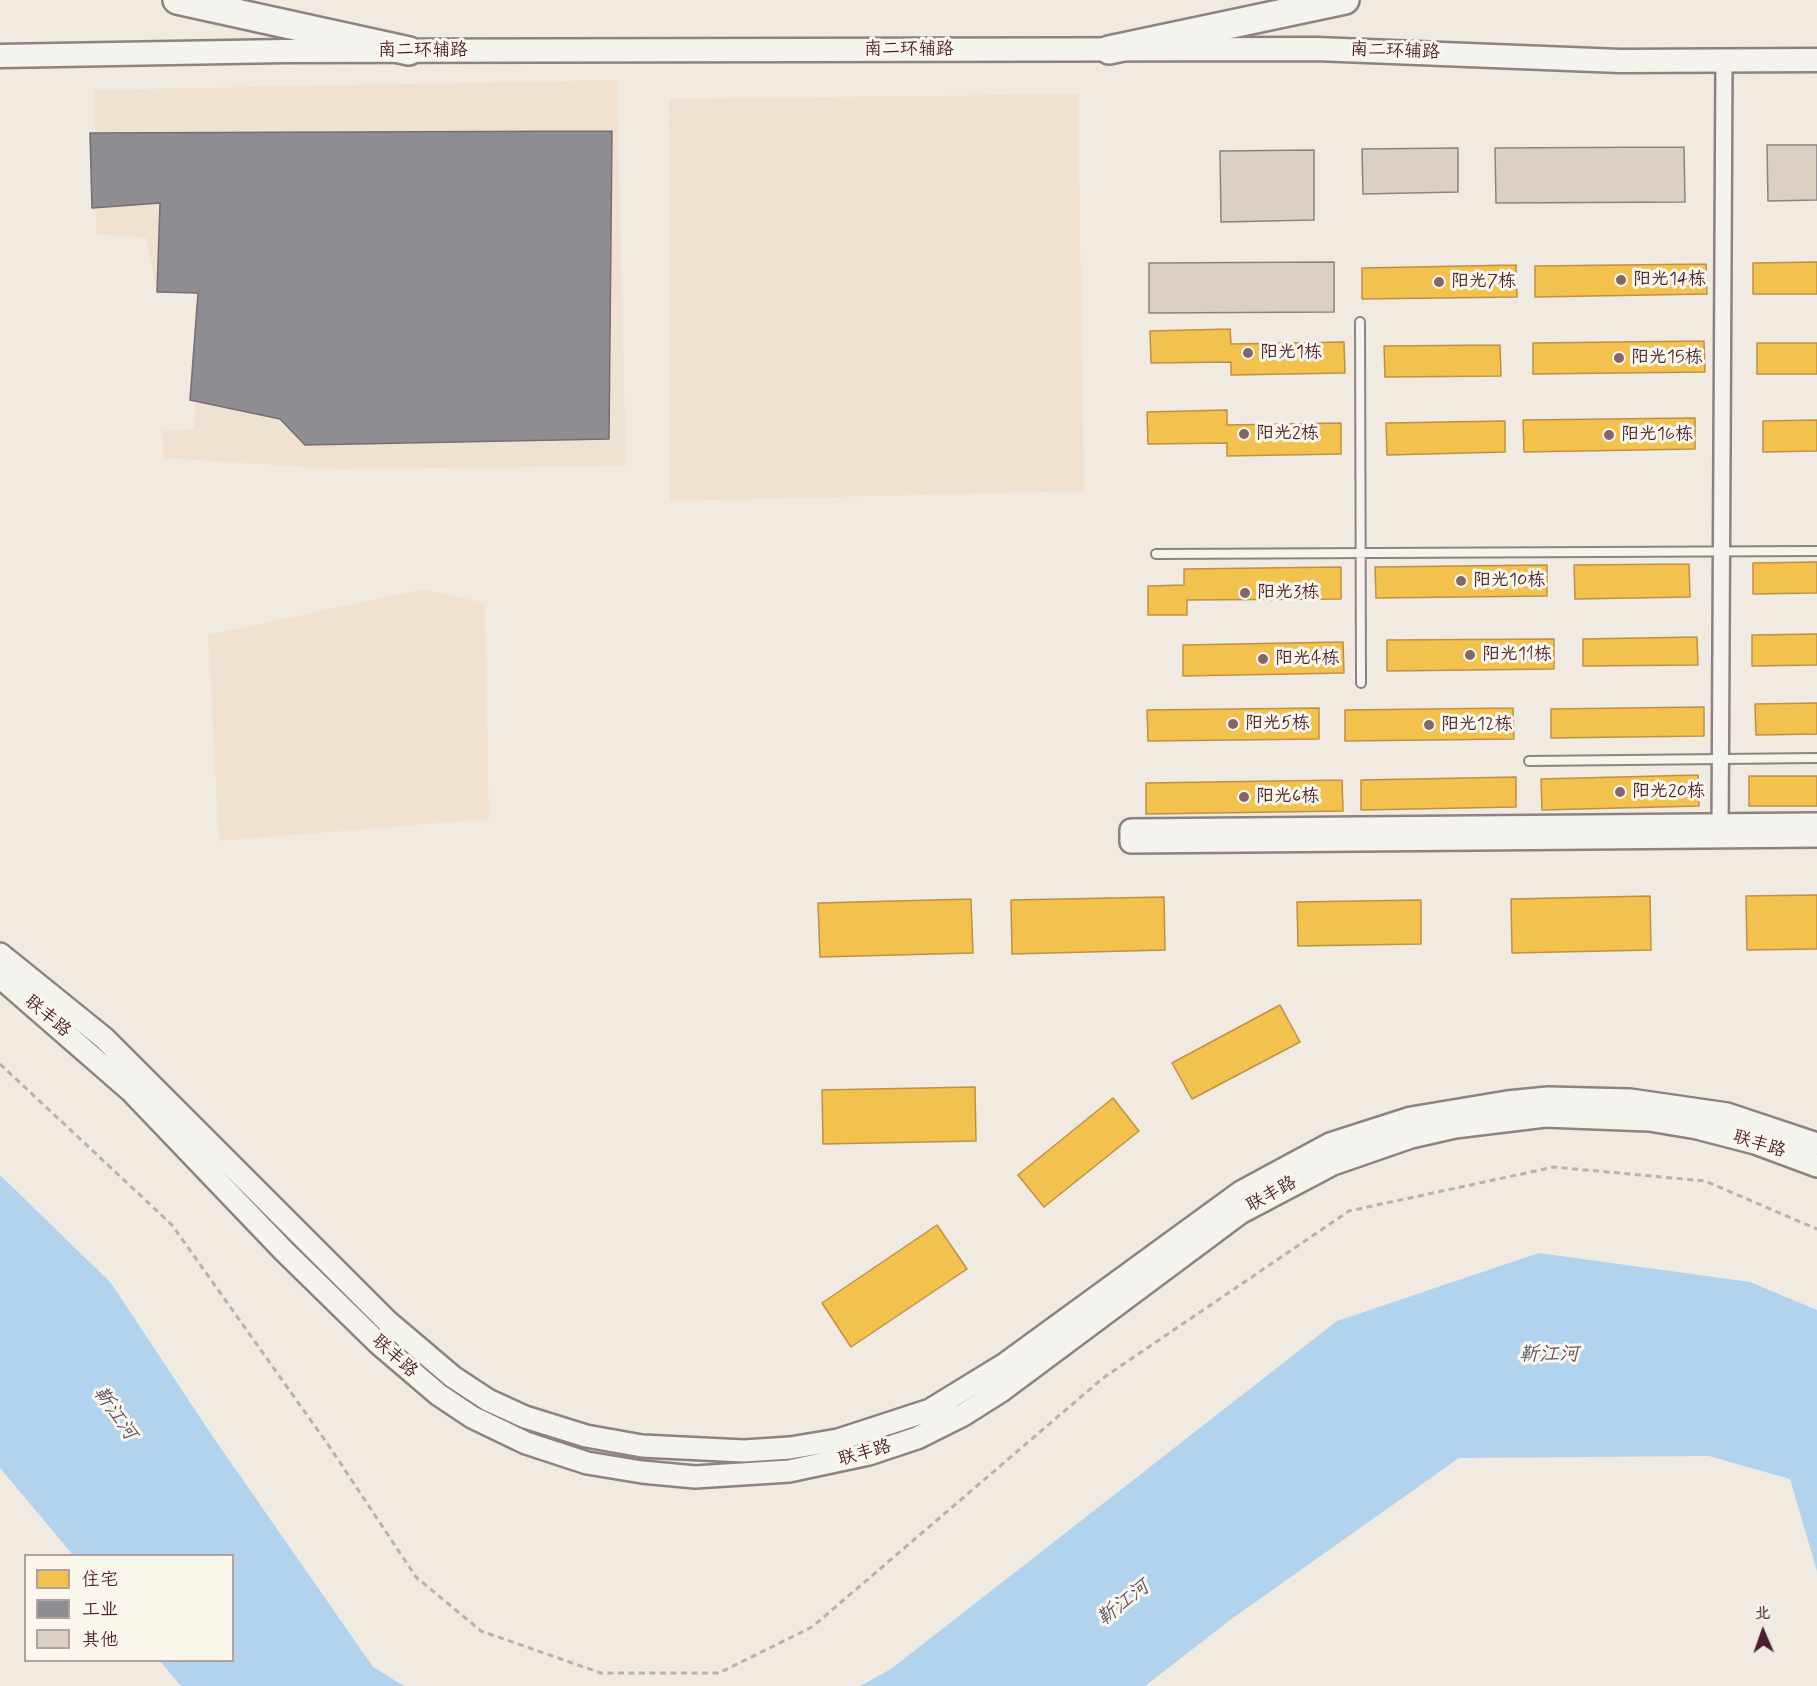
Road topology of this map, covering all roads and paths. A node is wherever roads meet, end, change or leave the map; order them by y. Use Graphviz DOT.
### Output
graph roads {
  1 [pos="177,0"];
  2 [pos="1345,0"];
  3 [pos="1109,50"];
  4 [pos="409,51"];
  5 [pos="0,56"];
  6 [pos="1817,60"];
  7 [pos="1724,61"];
  8 [pos="1360,322"];
  9 [pos="1817,551"];
  10 [pos="1722,552"];
  11 [pos="1360,553"];
  12 [pos="1156,554"];
  13 [pos="1361,683"];
  14 [pos="1817,758"];
  15 [pos="1721,759"];
  16 [pos="1529,760"];
  17 [pos="1817,824"];
  18 [pos="1720,831"];
  19 [pos="1817,836"];
  20 [pos="0,954"];
  21 [pos="0,977"];
  22 [pos="0,1064"];
  23 [pos="1817,1144"];
  24 [pos="1817,1166"];
  25 [pos="1817,1229"];
  1 -- 4 [label="highway"];
  2 -- 3 [label="highway"];
  3 -- 4 [label="main road, 南二环辅路"];
  3 -- 7 [label="main road, 南二环辅路"];
  4 -- 5 [label="main road, 南二环辅路"];
  6 -- 7 [label="main road, 南二环辅路"];
  7 -- 10 [label="street"];
  8 -- 11 [label="lane"];
  9 -- 10 [label="lane"];
  10 -- 11 [label="lane"];
  10 -- 15 [label="street"];
  11 -- 12 [label="lane"];
  11 -- 13 [label="lane"];
  14 -- 15 [label="lane"];
  15 -- 16 [label="lane"];
  15 -- 18 [label="street"];
  17 -- 18 [label="main road"];
  18 -- 18 [label="main road"];
  18 -- 19 [label="main road"];
  20 -- 23 [label="main road, 联丰路"];
  21 -- 24 [label="main road, 联丰路"];
  22 -- 25 [label="path"];
}
